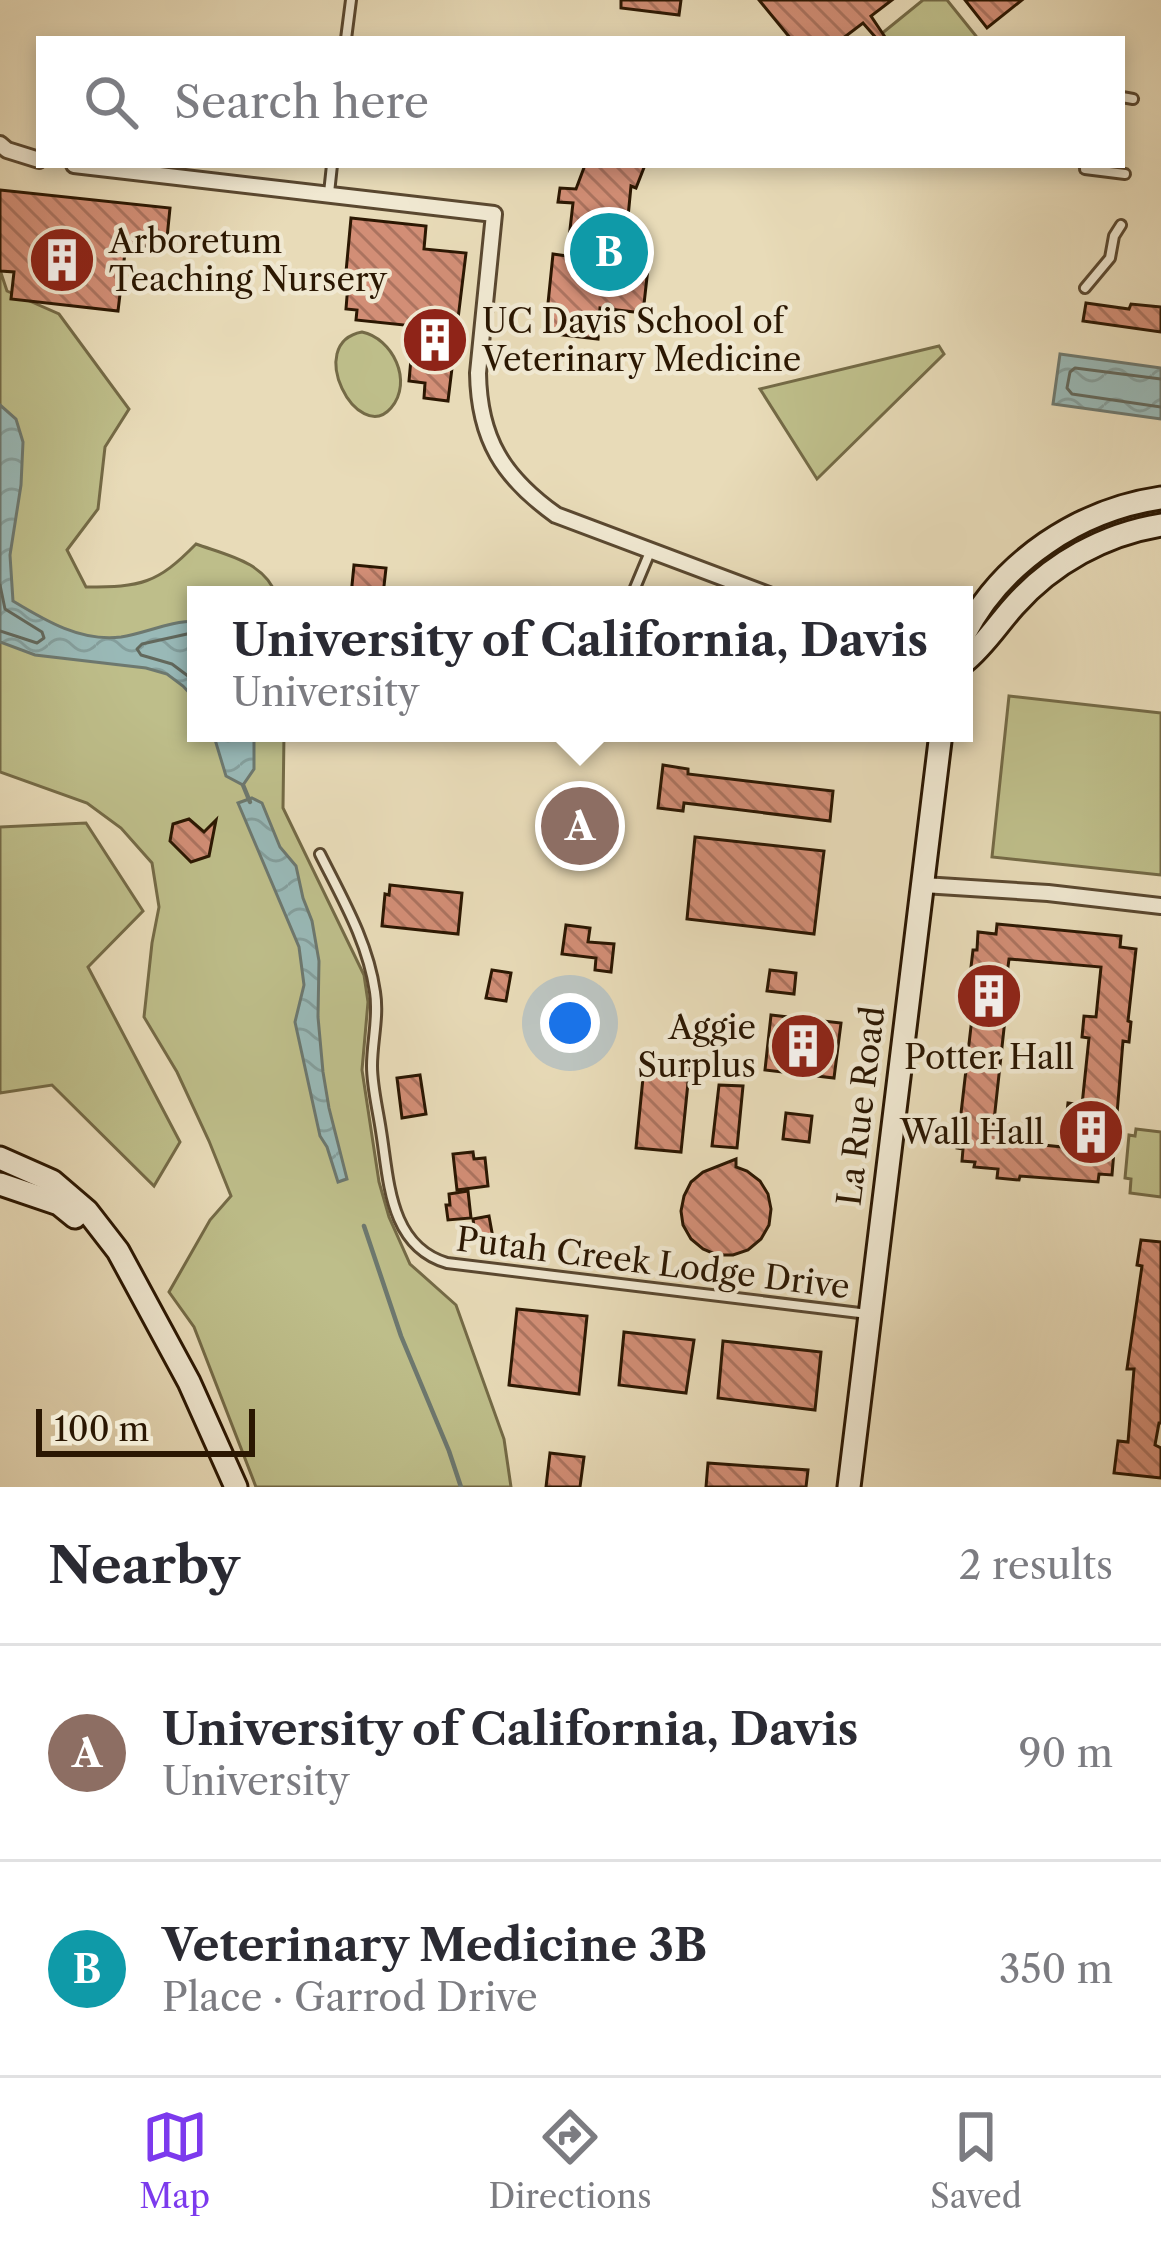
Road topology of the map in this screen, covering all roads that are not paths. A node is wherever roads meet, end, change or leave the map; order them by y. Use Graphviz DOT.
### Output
graph roads {
  1 [pos="351,0"];
  2 [pos="346,36"];
  3 [pos="0,144"];
  4 [pos="36,159"];
  5 [pos="100,168"];
  6 [pos="332,168"];
  7 [pos="1085,169"];
  8 [pos="1125,174"];
  9 [pos="329,194"];
  10 [pos="1120,225"];
  11 [pos="1085,288"];
  12 [pos="1161,498"];
  13 [pos="1161,525"];
  14 [pos="650,552"];
  15 [pos="636,586"];
  16 [pos="725,586"];
  17 [pos="973,621"];
  18 [pos="973,654"];
  19 [pos="939,742"];
  20 [pos="320,854"];
  21 [pos="923,885"];
  22 [pos="1161,906"];
  23 [pos="0,1158"];
  24 [pos="0,1184"];
  25 [pos="118,1251"];
  26 [pos="869,1314"];
  27 [pos="236,1487"];
  28 [pos="849,1487"];
  1 -- 2 [label="lane"];
  3 -- 4 [label="street"];
  5 -- 9 [label="street"];
  6 -- 9 [label="lane"];
  7 -- 8 [label="lane"];
  9 -- 14 [label="street"];
  10 -- 11 [label="lane"];
  12 -- 17 [label="street"];
  13 -- 18 [label="street"];
  14 -- 15 [label="lane"];
  14 -- 16 [label="street"];
  19 -- 21 [label="street, La Rue Road"];
  20 -- 26 [label="lane, Putah Creek Lodge Drive"];
  21 -- 22 [label="street"];
  21 -- 26 [label="street, La Rue Road"];
  23 -- 25 [label="street"];
  24 -- 25 [label="street"];
  25 -- 27 [label="street"];
  26 -- 28 [label="street, La Rue Road"];
}
